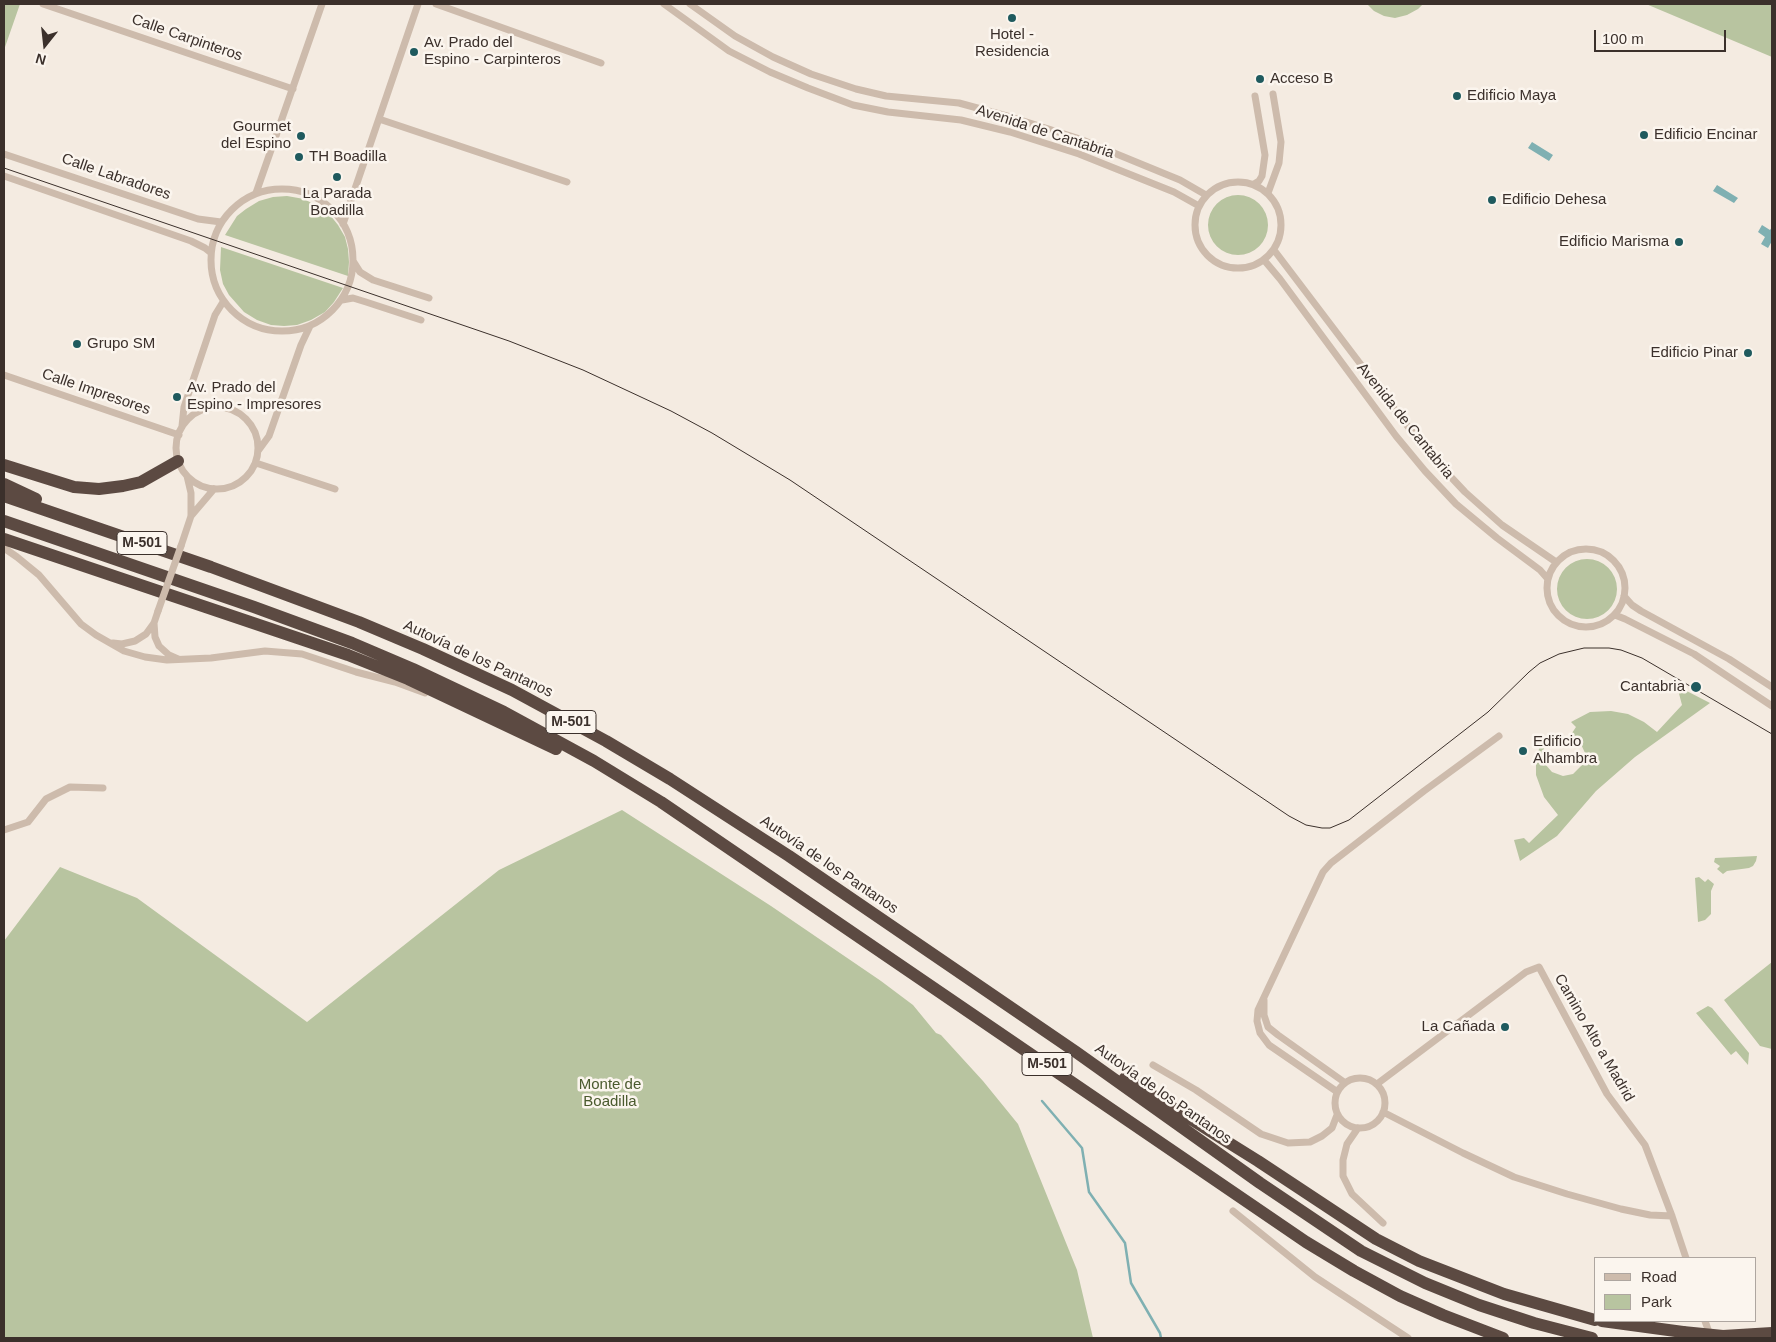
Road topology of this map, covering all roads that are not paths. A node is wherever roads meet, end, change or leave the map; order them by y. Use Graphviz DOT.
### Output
graph roads {
  1 [pos="43,4"];
  2 [pos="322,4"];
  3 [pos="418,4"];
  4 [pos="436,4"];
  5 [pos="664,4"];
  6 [pos="690,4"];
  7 [pos="601,63"];
  8 [pos="293,89"];
  9 [pos="1273,94"];
  10 [pos="1256,96"];
  11 [pos="378,119"];
  12 [pos="4,154"];
  13 [pos="4,176"];
  14 [pos="567,182"];
  15 [pos="1254,184"];
  16 [pos="256,193"];
  17 [pos="1268,193"];
  18 [pos="1206,195"];
  19 [pos="1199,206"];
  20 [pos="221,222"];
  21 [pos="343,224"];
  22 [pos="1274,250"];
  23 [pos="210,252"];
  24 [pos="1264,260"];
  25 [pos="353,261"];
  26 [pos="429,298"];
  27 [pos="342,300"];
  28 [pos="223,302"];
  29 [pos="422,320"];
  30 [pos="310,326"];
  31 [pos="4,375"];
  32 [pos="182,427"];
  33 [pos="179,435"];
  34 [pos="258,451"];
  35 [pos="178,462"];
  36 [pos="256,463"];
  37 [pos="4,465"];
  38 [pos="187,476"];
  39 [pos="4,484"];
  40 [pos="214,489"];
  41 [pos="335,489"];
  42 [pos="4,496"];
  43 [pos="191,516"];
  44 [pos="74,519"];
  45 [pos="4,521"];
  46 [pos="4,539"];
  47 [pos="4,548"];
  48 [pos="1556,562"];
  49 [pos="1547,578"];
  50 [pos="1624,596"];
  51 [pos="1614,615"];
  52 [pos="154,623"];
  53 [pos="109,642"];
  54 [pos="180,660"];
  55 [pos="1772,687"];
  56 [pos="1772,706"];
  57 [pos="500,722"];
  58 [pos="1499,736"];
  59 [pos="609,771"];
  60 [pos="103,788"];
  61 [pos="4,830"];
  62 [pos="1264,999"];
  63 [pos="1076,1052"];
  64 [pos="1153,1065"];
  65 [pos="1344,1082"];
  66 [pos="1377,1084"];
  67 [pos="1336,1092"];
  68 [pos="1383,1112"];
  69 [pos="1337,1115"];
  70 [pos="1358,1128"];
  71 [pos="1233,1212"];
  72 [pos="1672,1216"];
  73 [pos="1383,1223"];
  74 [pos="1686,1257"];
  75 [pos="1594,1320"];
  76 [pos="1609,1322"];
  77 [pos="1706,1322"];
  78 [pos="1772,1334"];
  79 [pos="1717,1337"];
  80 [pos="1408,1338"];
  81 [pos="1498,1338"];
  82 [pos="1592,1338"];
  83 [pos="1754,1338"];
  1 -- 8 [label="street, Calle Carpinteros"];
  2 -- 8 [label="street"];
  3 -- 11 [label="street"];
  4 -- 7 [label="street"];
  5 -- 19 [label="street, Avenida de Cantabria"];
  6 -- 18 [label="street, Avenida de Cantabria"];
  8 -- 16 [label="street"];
  9 -- 17 [label="street"];
  10 -- 15 [label="street"];
  11 -- 14 [label="street"];
  11 -- 21 [label="street"];
  12 -- 20 [label="street, Calle Labradores"];
  13 -- 23 [label="street"];
  15 -- 17 [label="street"];
  15 -- 18 [label="street"];
  16 -- 20 [label="street"];
  16 -- 21 [label="street"];
  17 -- 22 [label="street"];
  18 -- 19 [label="street"];
  19 -- 24 [label="street"];
  20 -- 23 [label="street"];
  21 -- 25 [label="street"];
  22 -- 24 [label="street"];
  22 -- 48 [label="street, Avenida de Cantabria"];
  23 -- 28 [label="street"];
  24 -- 49 [label="street, Avenida de Cantabria"];
  25 -- 26 [label="street"];
  25 -- 27 [label="street"];
  27 -- 29 [label="street"];
  27 -- 30 [label="street"];
  28 -- 30 [label="street"];
  28 -- 32 [label="street"];
  30 -- 34 [label="street"];
  31 -- 33 [label="street, Calle Impresores"];
  32 -- 33 [label="street"];
  32 -- 34 [label="street"];
  33 -- 35 [label="street"];
  34 -- 36 [label="street"];
  35 -- 37 [label="highway"];
  35 -- 38 [label="street"];
  36 -- 40 [label="street"];
  36 -- 41 [label="street"];
  38 -- 40 [label="street"];
  38 -- 43 [label="street"];
  39 -- 44 [label="highway"];
  40 -- 43 [label="street"];
  42 -- 44 [label="highway, Autovía de los Pantanos / M-501"];
  43 -- 52 [label="street, bridge"];
  44 -- 63 [label="highway, Autovía de los Pantanos / M-501"];
  45 -- 59 [label="highway, M-501"];
  46 -- 57 [label="highway"];
  47 -- 53 [label="street"];
  48 -- 49 [label="street"];
  48 -- 50 [label="street"];
  49 -- 51 [label="street"];
  50 -- 51 [label="street"];
  50 -- 55 [label="street"];
  51 -- 56 [label="street"];
  52 -- 53 [label="street"];
  52 -- 54 [label="street"];
  53 -- 54 [label="street"];
  54 -- 57 [label="street"];
  57 -- 59 [label="highway"];
  58 -- 62 [label="street"];
  59 -- 81 [label="highway, M-501"];
  60 -- 61 [label="street"];
  62 -- 65 [label="street"];
  62 -- 67 [label="street"];
  63 -- 75 [label="highway"];
  63 -- 82 [label="highway, Autovía de los Pantanos / M-501"];
  64 -- 69 [label="street"];
  65 -- 66 [label="street"];
  65 -- 67 [label="street"];
  66 -- 68 [label="street"];
  66 -- 72 [label="street, Camino Alto a Madrid"];
  67 -- 69 [label="street"];
  68 -- 70 [label="street"];
  68 -- 72 [label="street"];
  69 -- 70 [label="street"];
  70 -- 73 [label="street"];
  71 -- 80 [label="street"];
  72 -- 74 [label="street, Camino Alto a Madrid"];
  76 -- 79 [label="highway, bridge"];
  77 -- 79 [label="street"];
  78 -- 79 [label="highway"];
  79 -- 83 [label="highway"];
}
